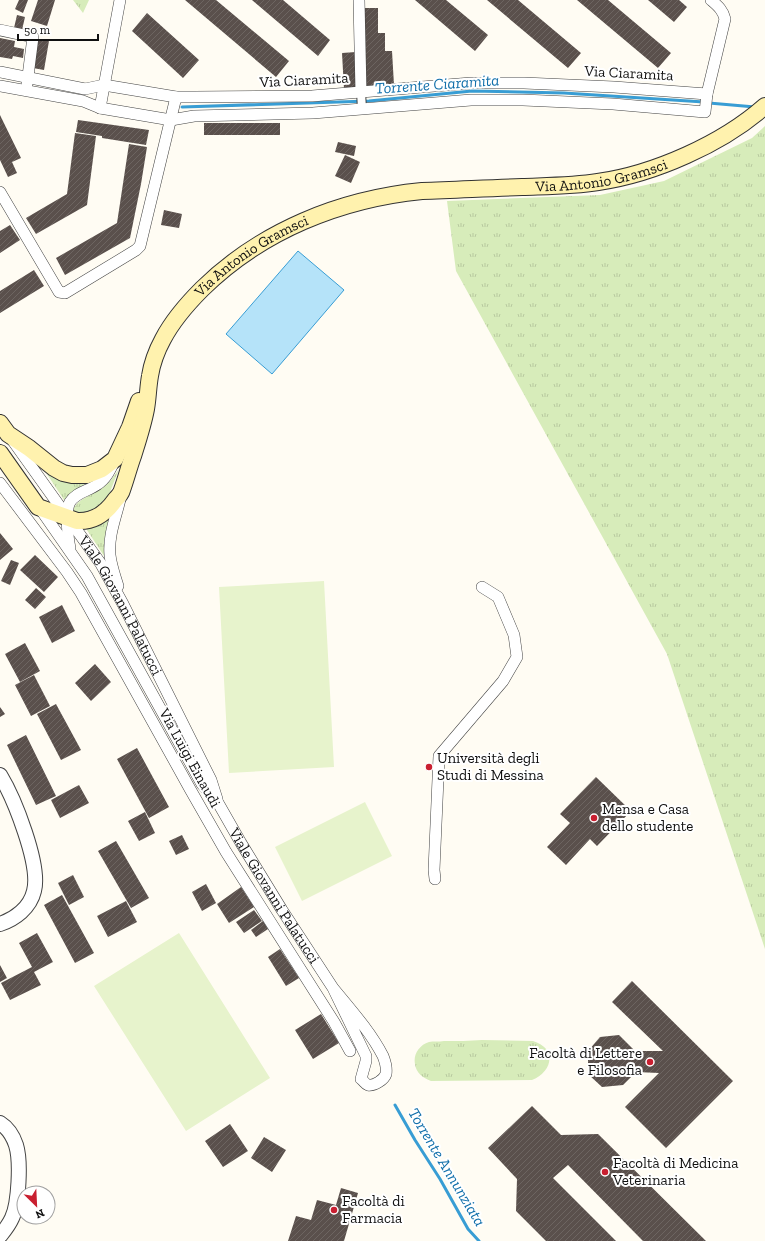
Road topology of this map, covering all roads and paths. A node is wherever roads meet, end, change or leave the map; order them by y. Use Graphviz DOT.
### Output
graph roads {
  1 [pos="120,0"];
  2 [pos="359,0"];
  3 [pos="711,0"];
  4 [pos="0,30"];
  5 [pos="0,72"];
  6 [pos="27,77"];
  7 [pos="104,85"];
  8 [pos="0,86"];
  9 [pos="399,88"];
  10 [pos="26,91"];
  11 [pos="361,92"];
  12 [pos="707,94"];
  13 [pos="176,97"];
  14 [pos="402,105"];
  15 [pos="765,106"];
  16 [pos="100,108"];
  17 [pos="362,109"];
  18 [pos="171,120"];
  19 [pos="0,192"];
  20 [pos="150,376"];
  21 [pos="4,428"];
  22 [pos="0,453"];
  23 [pos="115,459"];
  24 [pos="0,483"];
  25 [pos="122,492"];
  26 [pos="38,506"];
  27 [pos="68,518"];
  28 [pos="71,552"];
  29 [pos="482,586"];
  30 [pos="123,604"];
  31 [pos="0,775"];
  32 [pos="217,801"];
  33 [pos="435,879"];
  34 [pos="0,924"];
  35 [pos="333,988"];
  36 [pos="350,1051"];
  37 [pos="0,1122"];
  38 [pos="0,1236"];
  1 -- 7 [label="street"];
  2 -- 11 [label="street"];
  3 -- 12 [label="street"];
  4 -- 6 [label="street"];
  5 -- 6 [label="street, Via Ciaramita"];
  6 -- 7 [label="street, Via Ciaramita"];
  6 -- 10 [label="street"];
  7 -- 13 [label="street, Via Ciaramita"];
  7 -- 16 [label="street"];
  8 -- 10 [label="street"];
  9 -- 11 [label="street, Via Ciaramita"];
  9 -- 12 [label="street, Via Ciaramita"];
  9 -- 14 [label="street"];
  10 -- 16 [label="street"];
  11 -- 13 [label="street, Via Ciaramita"];
  11 -- 17 [label="street"];
  12 -- 14 [label="street"];
  13 -- 18 [label="street"];
  14 -- 17 [label="street"];
  15 -- 20 [label="main road, Via Antonio Gramsci"];
  16 -- 18 [label="street"];
  17 -- 18 [label="street"];
  18 -- 19 [label="street"];
  20 -- 23 [label="main road"];
  20 -- 25 [label="main road"];
  21 -- 23 [label="main road"];
  21 -- 27 [label="street, Viale Giovanni Palatucci"];
  22 -- 26 [label="main road, Viale Giovanni Palatucci"];
  23 -- 27 [label="street"];
  24 -- 36 [label="street, Via Luigi Einaudi"];
  25 -- 27 [label="main road"];
  25 -- 30 [label="street"];
  26 -- 27 [label="main road"];
  26 -- 28 [label="street, Viale Giovanni Palatucci"];
  27 -- 28 [label="street"];
  27 -- 30 [label="street, Viale Giovanni Palatucci"];
  28 -- 32 [label="street, Viale Giovanni Palatucci"];
  29 -- 33 [label="street"];
  30 -- 32 [label="street, Viale Giovanni Palatucci"];
  31 -- 34 [label="street"];
  32 -- 35 [label="street, Viale Giovanni Palatucci"];
  35 -- 35 [label="street"];
  37 -- 38 [label="street"];
}
